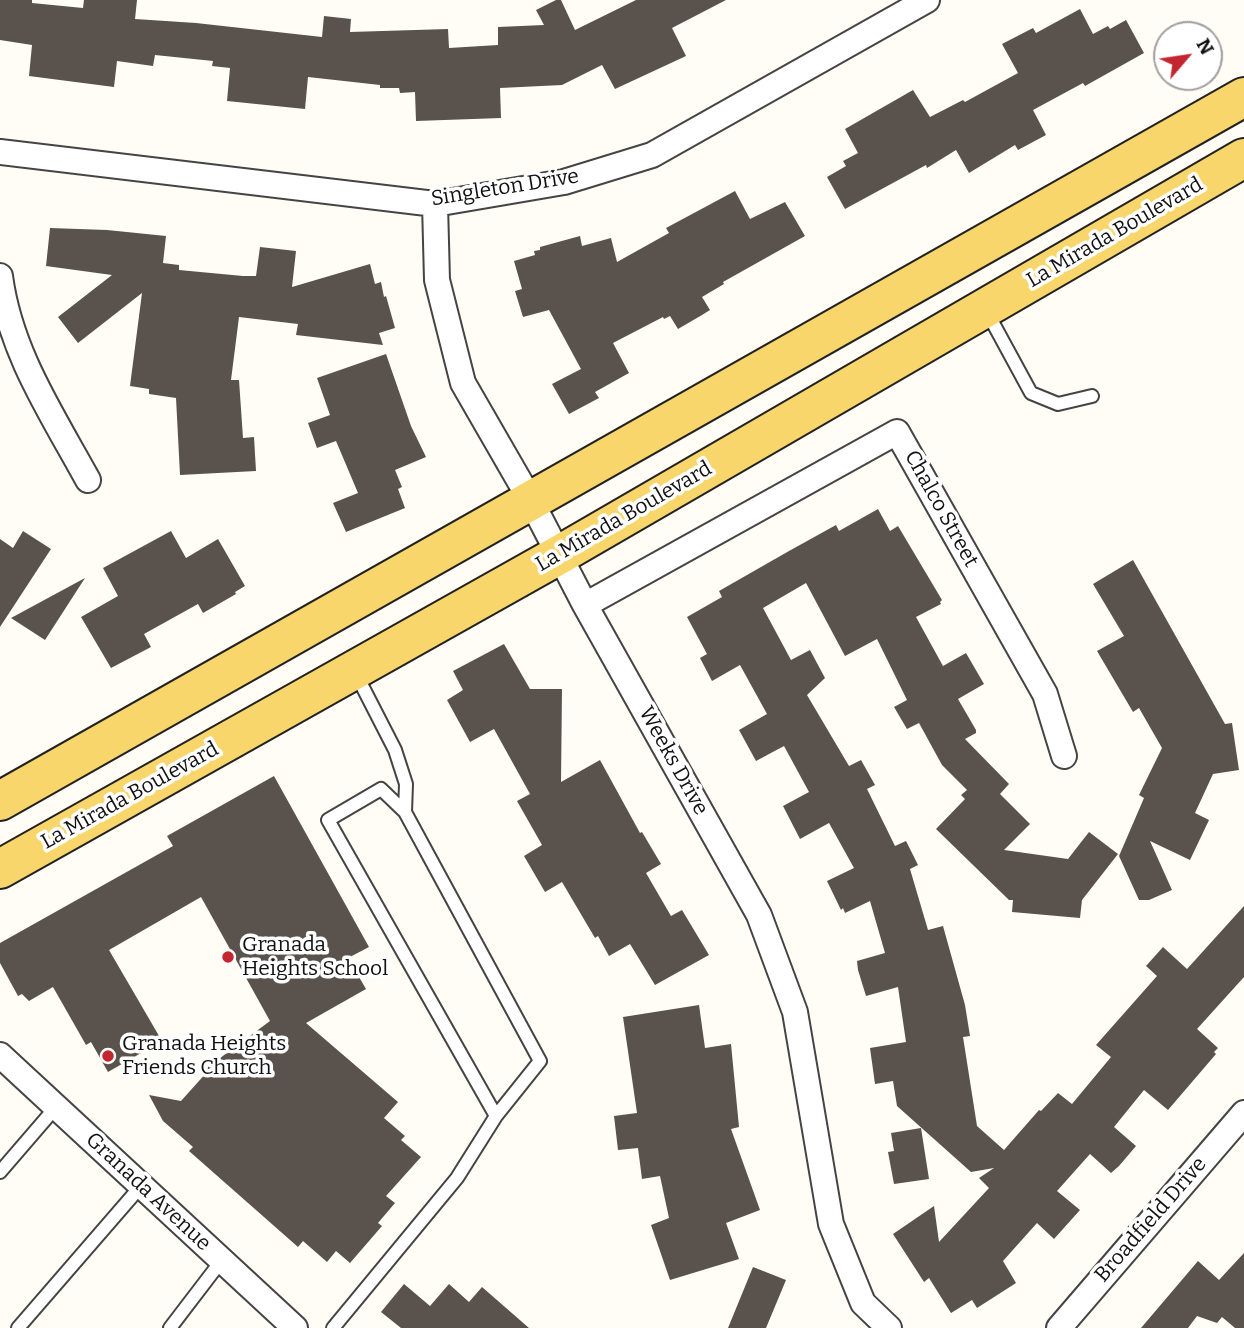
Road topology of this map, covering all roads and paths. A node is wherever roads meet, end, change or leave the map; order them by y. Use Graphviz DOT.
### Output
graph roads {
  1 [pos="927,0"];
  2 [pos="1244,96"];
  3 [pos="0,152"];
  4 [pos="1244,158"];
  5 [pos="435,204"];
  6 [pos="0,276"];
  7 [pos="985,309"];
  8 [pos="1092,396"];
  9 [pos="88,480"];
  10 [pos="531,501"];
  11 [pos="559,555"];
  12 [pos="585,605"];
  13 [pos="354,671"];
  14 [pos="1064,756"];
  15 [pos="0,801"];
  16 [pos="405,812"];
  17 [pos="0,869"];
  18 [pos="0,1055"];
  19 [pos="56,1107"];
  20 [pos="1244,1113"];
  21 [pos="496,1116"];
  22 [pos="0,1172"];
  23 [pos="141,1186"];
  24 [pos="222,1260"];
  25 [pos="18,1328"];
  26 [pos="170,1328"];
  27 [pos="295,1328"];
  28 [pos="333,1328"];
  29 [pos="889,1328"];
  30 [pos="1059,1328"];
  1 -- 5 [label="street, Singleton Drive"];
  2 -- 10 [label="main road"];
  3 -- 5 [label="street, Singleton Drive"];
  4 -- 7 [label="main road, La Mirada Boulevard"];
  5 -- 10 [label="street, Weeks Drive"];
  6 -- 9 [label="street"];
  7 -- 8 [label="lane"];
  7 -- 11 [label="main road, La Mirada Boulevard"];
  10 -- 11 [label="street, Weeks Drive"];
  10 -- 15 [label="main road"];
  11 -- 12 [label="street, Weeks Drive"];
  11 -- 13 [label="main road, La Mirada Boulevard"];
  12 -- 14 [label="street, Chalco Street"];
  12 -- 29 [label="street, Weeks Drive"];
  13 -- 16 [label="lane"];
  13 -- 17 [label="main road, La Mirada Boulevard"];
  16 -- 21 [label="lane"];
  16 -- 21 [label="lane"];
  18 -- 19 [label="street, Granada Avenue"];
  19 -- 22 [label="lane"];
  19 -- 23 [label="street, Granada Avenue"];
  20 -- 30 [label="street, Broadfield Drive"];
  21 -- 28 [label="lane"];
  23 -- 24 [label="street, Granada Avenue"];
  23 -- 25 [label="lane"];
  24 -- 26 [label="lane"];
  24 -- 27 [label="street, Granada Avenue"];
}
